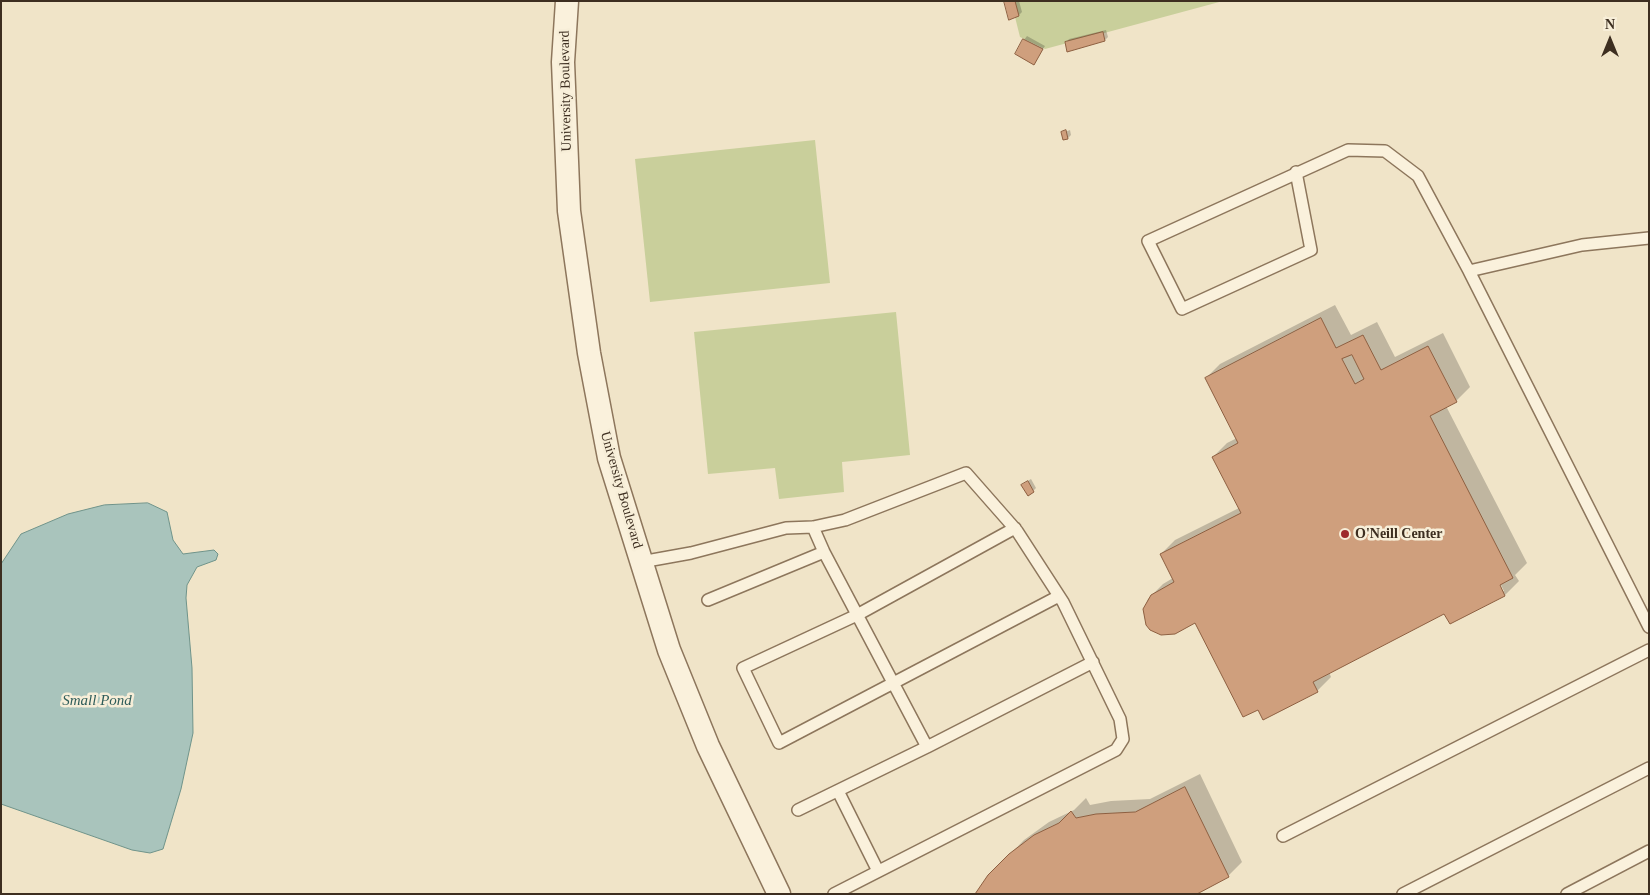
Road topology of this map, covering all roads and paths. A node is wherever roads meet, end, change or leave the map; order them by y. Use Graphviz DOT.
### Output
graph roads {
  1 [pos="567,1"];
  2 [pos="1296,172"];
  3 [pos="1649,238"];
  4 [pos="1469,271"];
  5 [pos="813,527"];
  6 [pos="1015,528"];
  7 [pos="824,552"];
  8 [pos="641,562"];
  9 [pos="1059,596"];
  10 [pos="708,600"];
  11 [pos="857,615"];
  12 [pos="1649,627"];
  13 [pos="1649,650"];
  14 [pos="1093,662"];
  15 [pos="893,683"];
  16 [pos="927,747"];
  17 [pos="1649,768"];
  18 [pos="838,790"];
  19 [pos="798,810"];
  20 [pos="1283,836"];
  21 [pos="1649,851"];
  22 [pos="878,871"];
  23 [pos="779,894"];
  24 [pos="834,894"];
  25 [pos="1403,894"];
  26 [pos="1567,894"];
  1 -- 8 [label="street, University Boulevard"];
  2 -- 2 [label="lane"];
  2 -- 4 [label="lane"];
  3 -- 4 [label="lane"];
  4 -- 12 [label="lane"];
  5 -- 6 [label="lane"];
  5 -- 7 [label="lane"];
  5 -- 8 [label="lane"];
  6 -- 9 [label="lane"];
  6 -- 11 [label="lane"];
  7 -- 10 [label="lane"];
  7 -- 11 [label="lane"];
  8 -- 23 [label="street, University Boulevard"];
  9 -- 14 [label="lane"];
  9 -- 15 [label="lane"];
  11 -- 15 [label="lane"];
  11 -- 15 [label="lane"];
  13 -- 20 [label="lane"];
  14 -- 16 [label="lane"];
  14 -- 22 [label="lane"];
  15 -- 16 [label="lane"];
  16 -- 18 [label="lane"];
  17 -- 25 [label="lane"];
  18 -- 19 [label="lane"];
  18 -- 22 [label="lane"];
  21 -- 26 [label="lane"];
  22 -- 24 [label="lane"];
}
